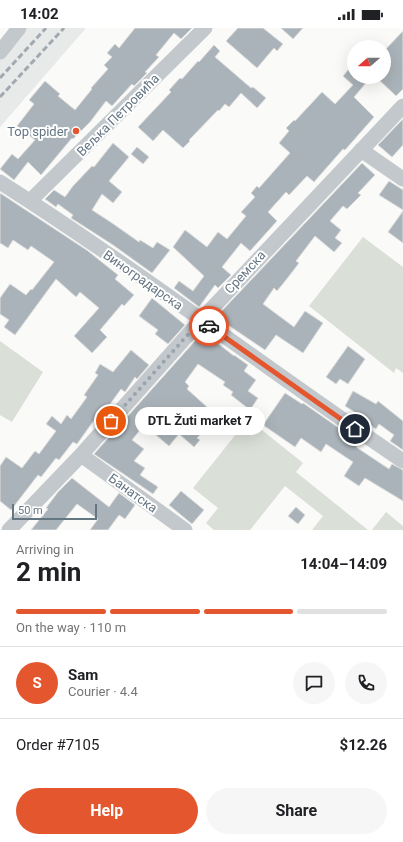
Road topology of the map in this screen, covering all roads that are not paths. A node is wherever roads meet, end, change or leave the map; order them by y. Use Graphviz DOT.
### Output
graph roads {
  1 [pos="19,28"];
  2 [pos="206,28"];
  3 [pos="0,52"];
  4 [pos="403,106"];
  5 [pos="361,150"];
  6 [pos="403,179"];
  7 [pos="0,182"];
  8 [pos="30,201"];
  9 [pos="201,320"];
  10 [pos="81,455"];
  11 [pos="403,461"];
  12 [pos="9,530"];
  13 [pos="186,530"];
  1 -- 3 [label="street"];
  2 -- 8 [label="street, Вељка Петровића"];
  4 -- 5 [label="street, Сремска"];
  5 -- 6 [label="street"];
  5 -- 9 [label="street, Сремска"];
  7 -- 8 [label="street, Виноградарска"];
  8 -- 9 [label="street, Виноградарска"];
  9 -- 10 [label="street, Сремска"];
  9 -- 11 [label="street, Виноградарска"];
  10 -- 12 [label="street, Сремска"];
  10 -- 13 [label="street, Банатска"];
}
